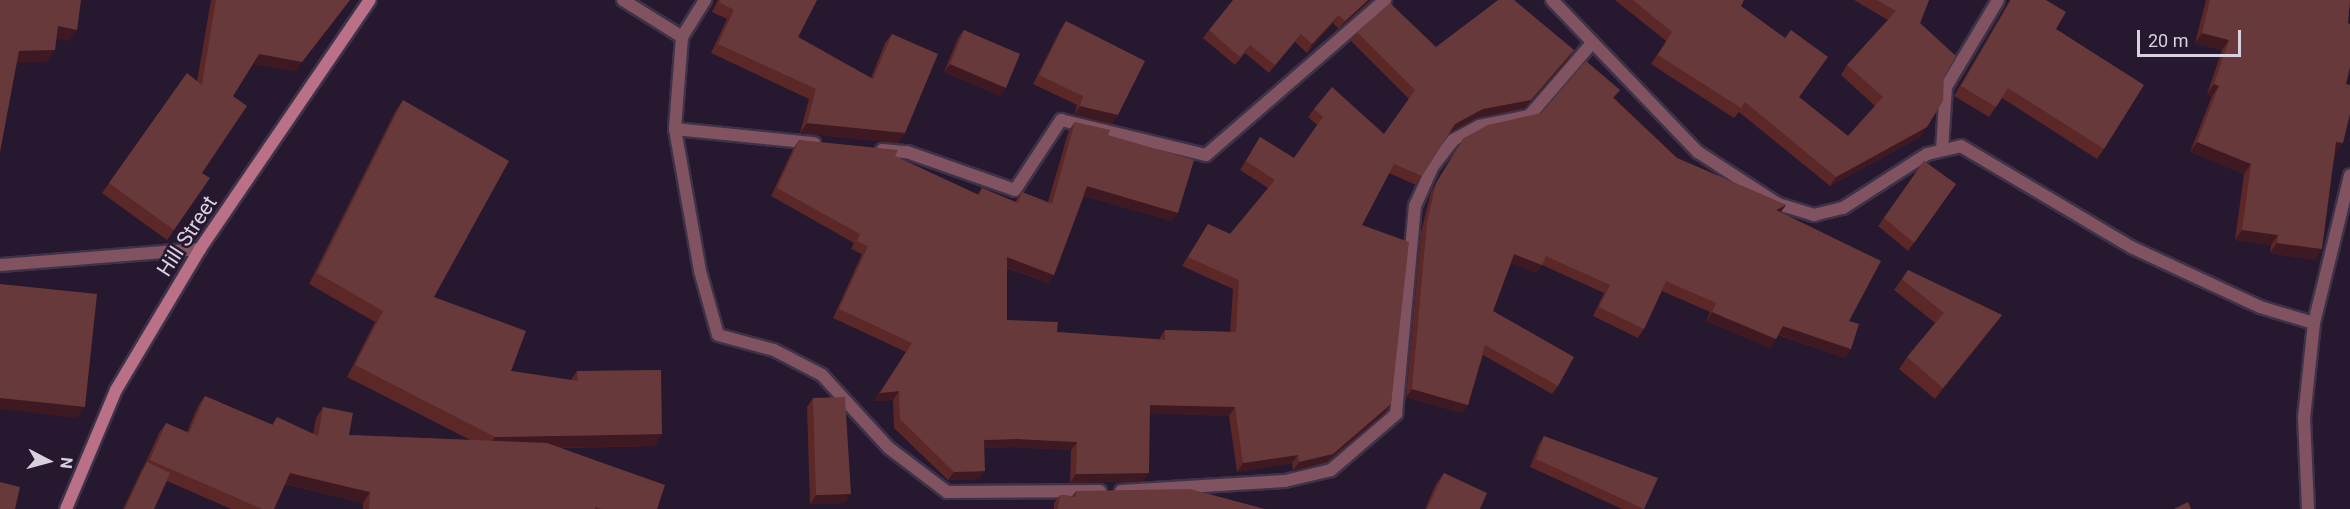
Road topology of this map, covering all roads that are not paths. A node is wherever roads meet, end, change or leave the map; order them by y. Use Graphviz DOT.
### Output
graph roads {
  1 [pos="370,0"];
  2 [pos="623,0"];
  3 [pos="705,0"];
  4 [pos="1385,0"];
  5 [pos="1552,0"];
  6 [pos="1998,0"];
  7 [pos="682,37"];
  8 [pos="1592,43"];
  9 [pos="675,129"];
  10 [pos="826,144"];
  11 [pos="872,149"];
  12 [pos="1942,150"];
  13 [pos="2350,175"];
  14 [pos="200,249"];
  15 [pos="0,265"];
  16 [pos="2314,323"];
  17 [pos="66,509"];
  18 [pos="2308,509"];
  1 -- 14 [label="main road, Hill Street"];
  2 -- 7 [label="street"];
  3 -- 7 [label="street"];
  4 -- 11 [label="street"];
  5 -- 8 [label="street"];
  6 -- 12 [label="street"];
  7 -- 9 [label="street"];
  8 -- 9 [label="street"];
  8 -- 12 [label="street"];
  9 -- 10 [label="street"];
  12 -- 16 [label="street"];
  13 -- 16 [label="street"];
  14 -- 15 [label="street"];
  14 -- 17 [label="main road, Hill Street"];
  16 -- 18 [label="street"];
}
